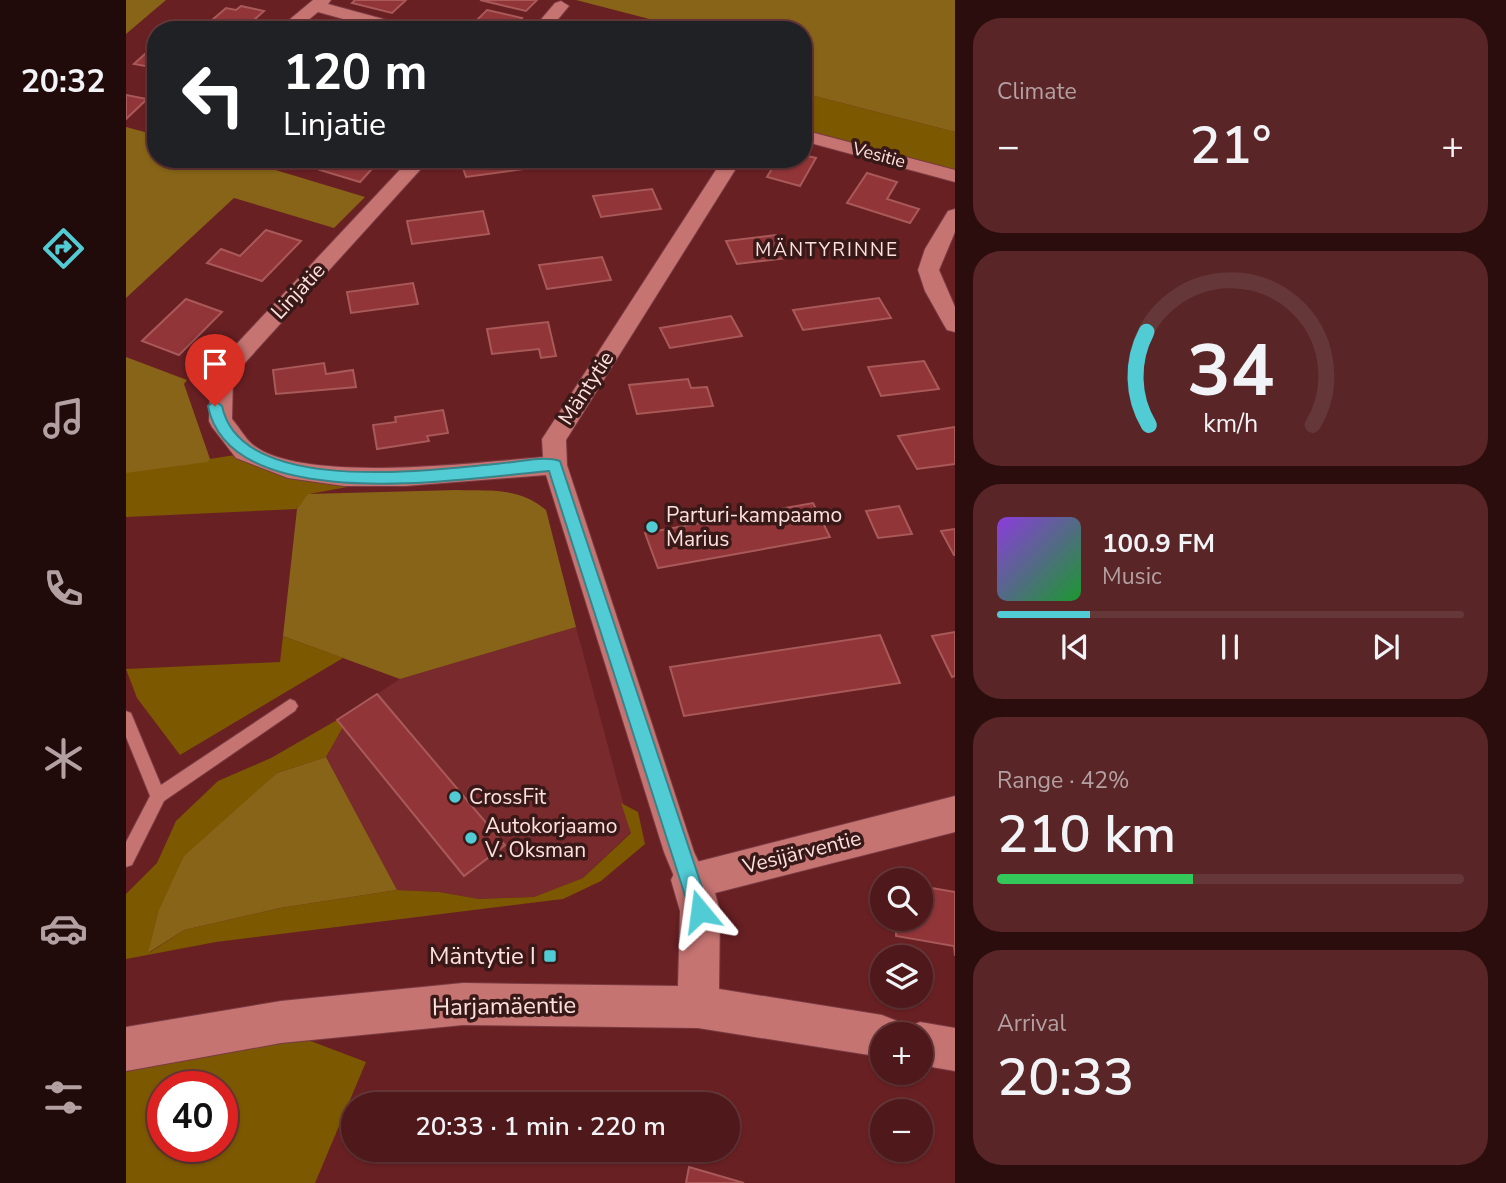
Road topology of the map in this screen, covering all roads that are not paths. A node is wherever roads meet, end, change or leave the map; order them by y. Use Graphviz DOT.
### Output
graph roads {
  1 [pos="319,3"];
  2 [pos="561,6"];
  3 [pos="296,21"];
  4 [pos="375,21"];
  5 [pos="548,21"];
  6 [pos="812,137"];
  7 [pos="414,168"];
  8 [pos="727,168"];
  9 [pos="955,176"];
  10 [pos="955,215"];
  11 [pos="955,325"];
  12 [pos="555,465"];
  13 [pos="290,706"];
  14 [pos="126,718"];
  15 [pos="158,796"];
  16 [pos="955,814"];
  17 [pos="126,859"];
  18 [pos="691,880"];
  19 [pos="698,1007"];
  20 [pos="870,1034"];
  21 [pos="933,1045"];
  22 [pos="126,1049"];
  23 [pos="955,1049"];
  1 -- 3 [label="street"];
  1 -- 4 [label="street"];
  2 -- 5 [label="street"];
  6 -- 9 [label="street, Vesitie"];
  7 -- 12 [label="street, Linjatie"];
  8 -- 12 [label="street, Mäntytie"];
  10 -- 11 [label="street"];
  12 -- 18 [label="street, Mäntytie"];
  13 -- 15 [label="lane"];
  14 -- 15 [label="lane"];
  15 -- 17 [label="lane"];
  16 -- 18 [label="street, Vesijärventie"];
  18 -- 19 [label="street"];
  19 -- 20 [label="street, Harjamäentie"];
  19 -- 22 [label="street, Harjamäentie"];
  21 -- 23 [label="street"];
}
